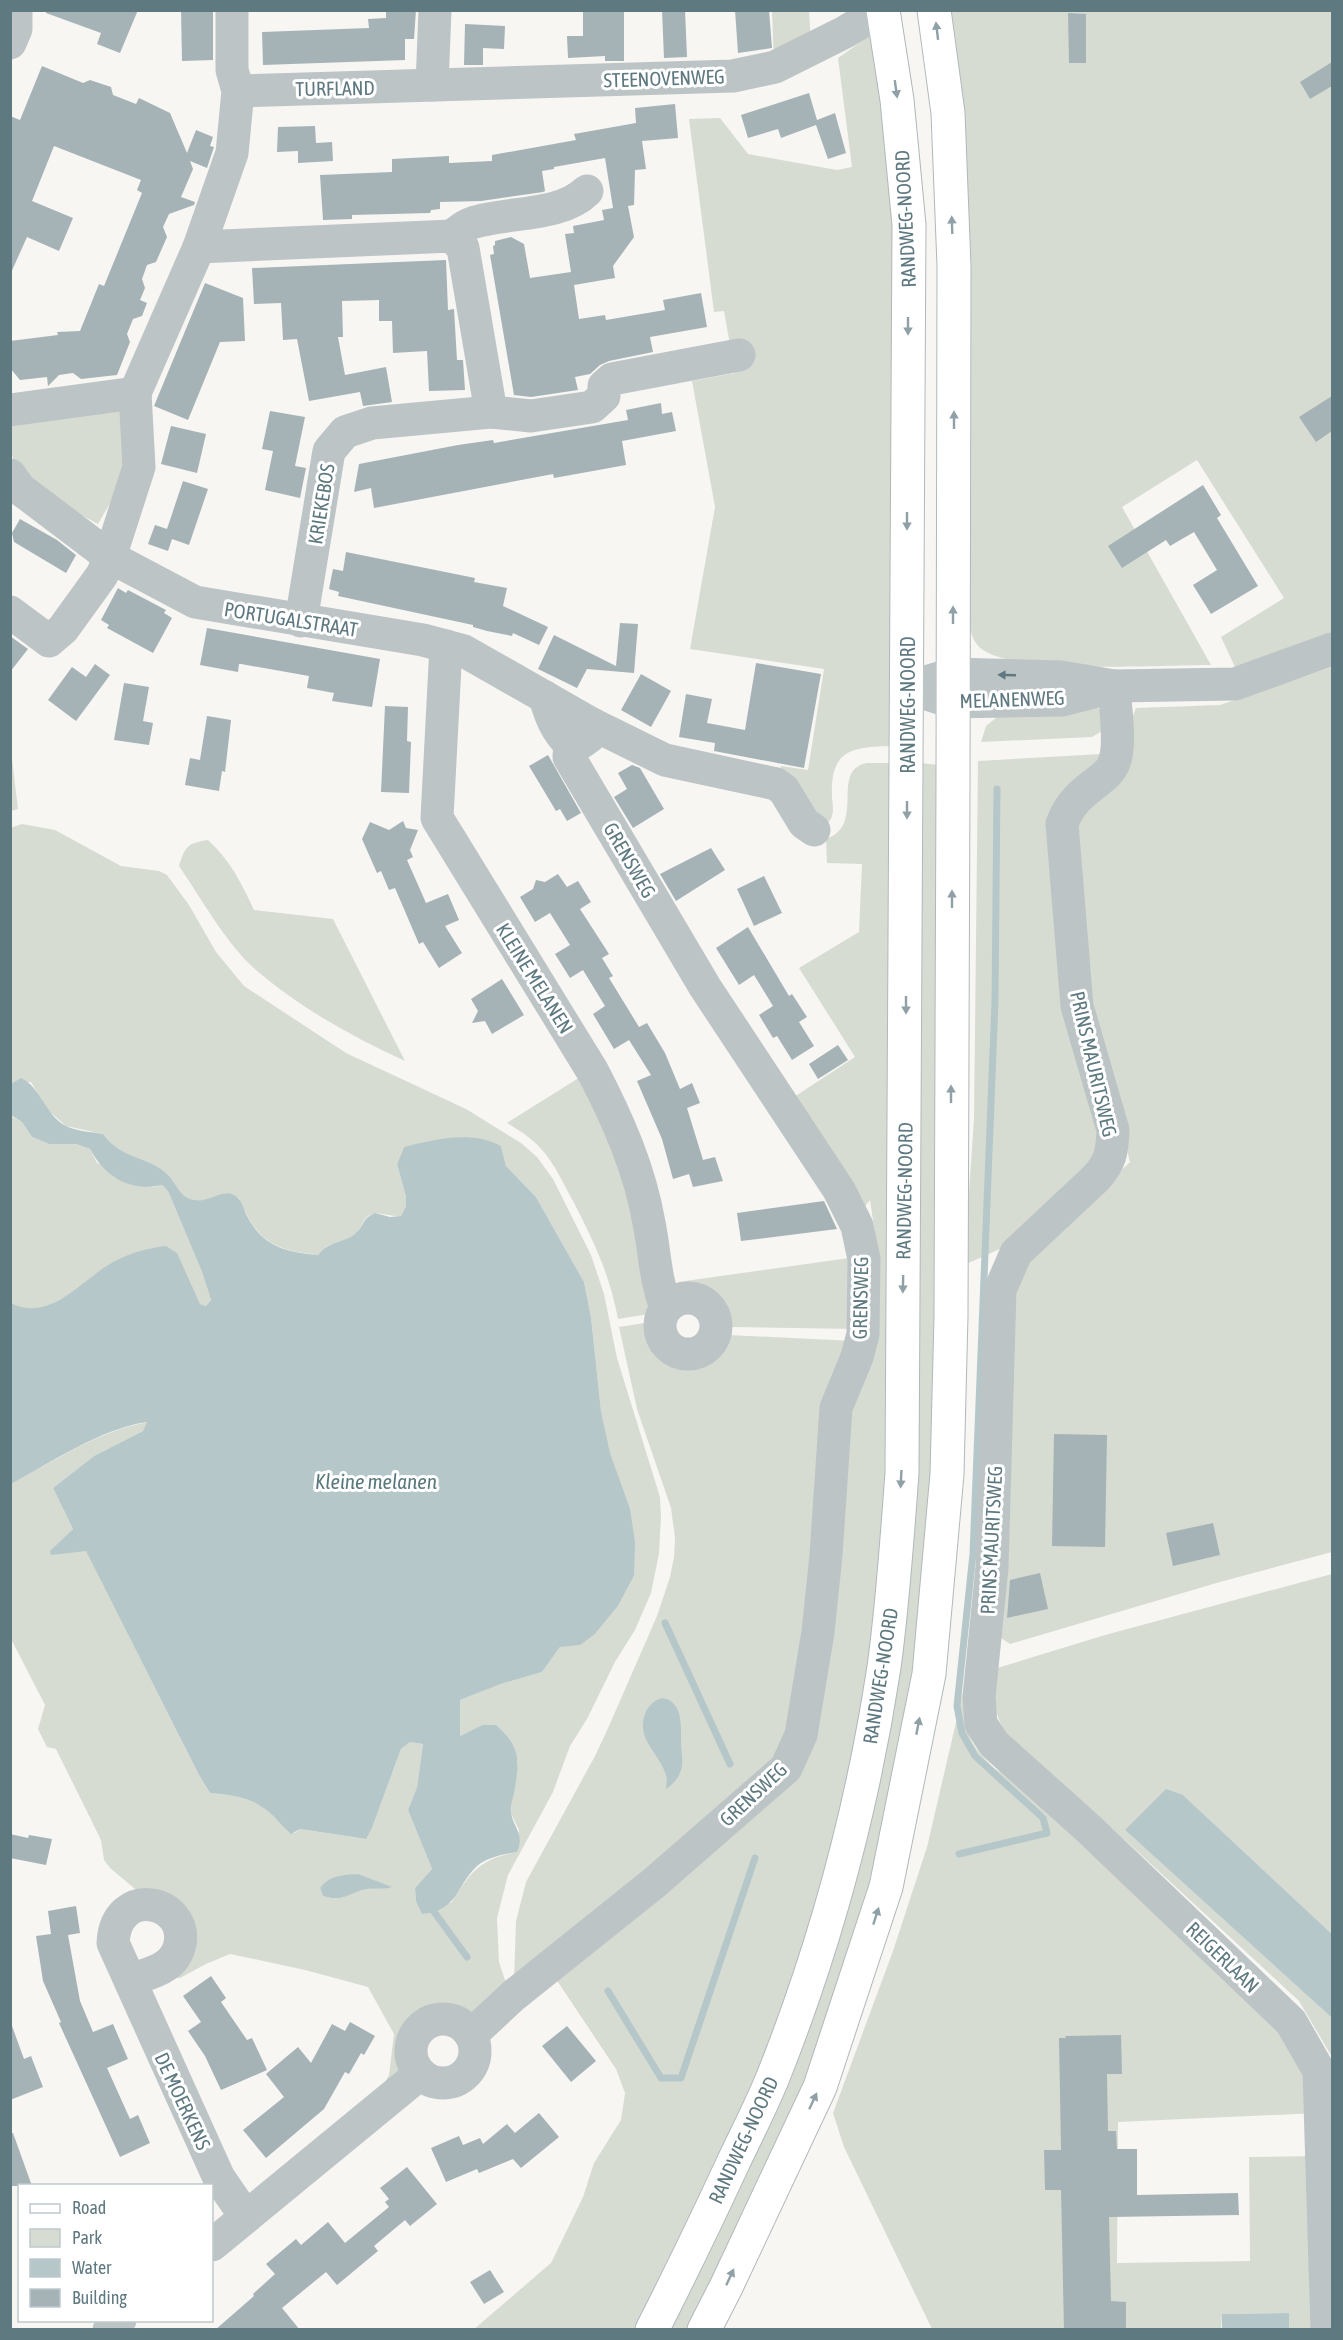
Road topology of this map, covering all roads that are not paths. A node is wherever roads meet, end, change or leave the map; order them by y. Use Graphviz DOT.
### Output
graph roads {
  1 [pos="232,10"];
  2 [pos="435,10"];
  3 [pos="882,10"];
  4 [pos="934,10"];
  5 [pos="432,85"];
  6 [pos="238,91"];
  7 [pos="587,191"];
  8 [pos="452,236"];
  9 [pos="199,247"];
  10 [pos="739,355"];
  11 [pos="135,393"];
  12 [pos="10,410"];
  13 [pos="491,412"];
  14 [pos="10,476"];
  15 [pos="110,557"];
  16 [pos="10,612"];
  17 [pos="301,621"];
  18 [pos="446,646"];
  19 [pos="1332,649"];
  20 [pos="1114,686"];
  21 [pos="906,688"];
  22 [pos="952,688"];
  23 [pos="545,697"];
  24 [pos="581,734"];
  25 [pos="814,830"];
  26 [pos="666,1308"];
  27 [pos="984,1652"];
  28 [pos="130,1980"];
  29 [pos="471,2035"];
  30 [pos="420,2073"];
  31 [pos="246,2217"];
  32 [pos="213,2244"];
  33 [pos="652,2330"];
  34 [pos="704,2330"];
  35 [pos="1328,2330"];
  1 -- 6 [label="street"];
  2 -- 5 [label="street"];
  3 -- 5 [label="street, STEENOVENWEG"];
  3 -- 21 [label="main road, RANDWEG-NOORD, one-way"];
  22 -- 4 [label="main road, one-way"];
  5 -- 6 [label="street, TURFLAND"];
  6 -- 9 [label="street"];
  7 -- 8 [label="street"];
  8 -- 9 [label="street"];
  8 -- 13 [label="street"];
  9 -- 11 [label="street"];
  10 -- 13 [label="street, KRIEKEBOS"];
  11 -- 12 [label="street"];
  11 -- 15 [label="street"];
  13 -- 17 [label="street, KRIEKEBOS"];
  14 -- 15 [label="street, PORTUGALSTRAAT"];
  15 -- 16 [label="street"];
  15 -- 17 [label="street, PORTUGALSTRAAT"];
  17 -- 18 [label="street, PORTUGALSTRAAT"];
  18 -- 23 [label="street, PORTUGALSTRAAT"];
  18 -- 26 [label="street, KLEINE MELANEN"];
  19 -- 20 [label="street, MELANENWEG"];
  20 -- 22 [label="street, MELANENWEG"];
  20 -- 27 [label="street, PRINS MAURITSWEG"];
  21 -- 22 [label="street, MELANENWEG"];
  21 -- 33 [label="main road, RANDWEG-NOORD, one-way"];
  34 -- 22 [label="main road, one-way"];
  23 -- 24 [label="street, GRENSWEG"];
  24 -- 25 [label="street"];
  24 -- 29 [label="street, GRENSWEG"];
  27 -- 35 [label="street, REIGERLAAN"];
  28 -- 31 [label="street, DE MOERKENS"];
  29 -- 30 [label="street"];
  29 -- 30 [label="street"];
  30 -- 31 [label="street"];
  31 -- 32 [label="street"];
}
